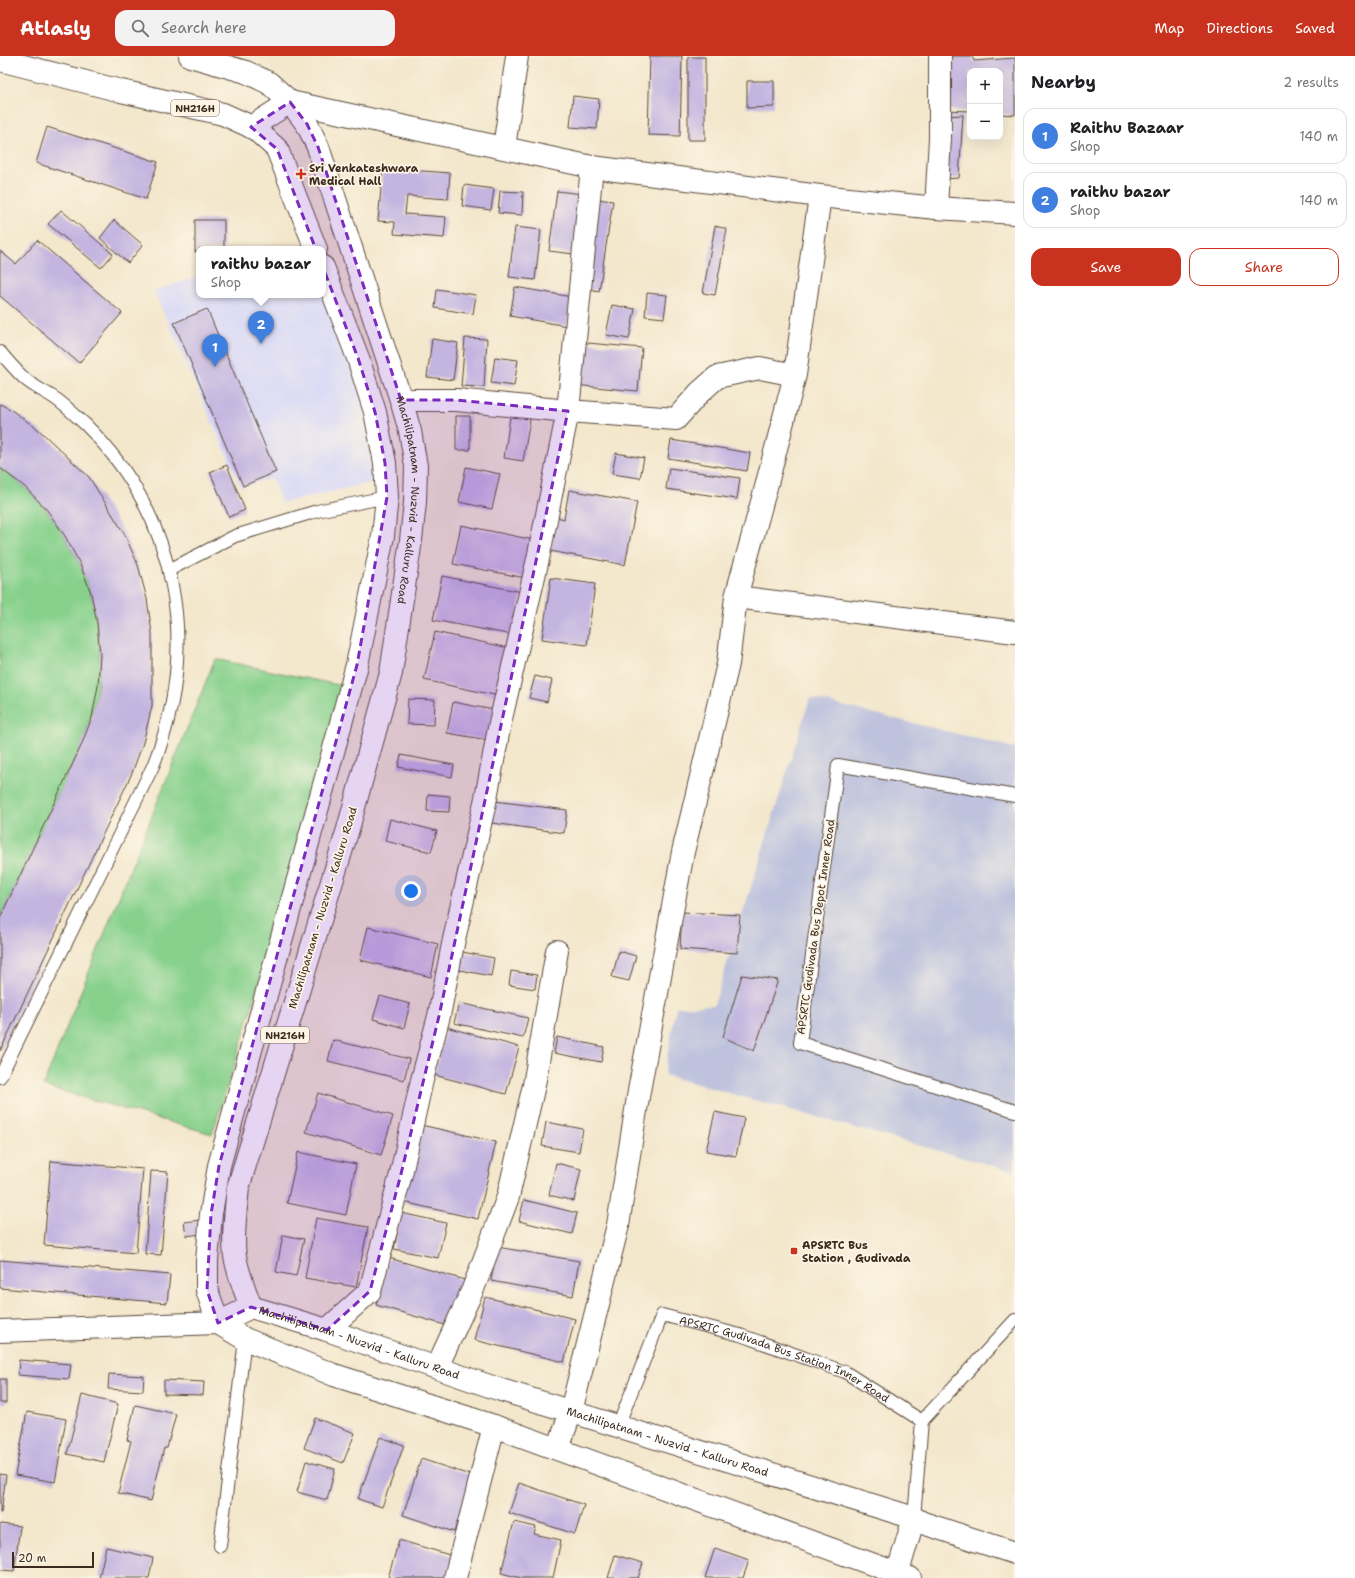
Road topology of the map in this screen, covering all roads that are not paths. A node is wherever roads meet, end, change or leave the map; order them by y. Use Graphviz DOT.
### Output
graph roads {
  1 [pos="190,56"];
  2 [pos="517,56"];
  3 [pos="940,56"];
  4 [pos="0,60"];
  5 [pos="290,102"];
  6 [pos="251,127"];
  7 [pos="504,148"];
  8 [pos="592,167"];
  9 [pos="820,196"];
  10 [pos="936,208"];
  11 [pos="1015,213"];
  12 [pos="315,246"];
  13 [pos="326,275"];
  14 [pos="0,352"];
  15 [pos="795,375"];
  16 [pos="400,400"];
  17 [pos="568,410"];
  18 [pos="387,496"];
  19 [pos="169,570"];
  20 [pos="736,598"];
  21 [pos="1015,632"];
  22 [pos="1015,796"];
  23 [pos="557,951"];
  24 [pos="0,1077"];
  25 [pos="1015,1111"];
  26 [pos="251,1307"];
  27 [pos="1015,1320"];
  28 [pos="218,1323"];
  29 [pos="327,1330"];
  30 [pos="0,1331"];
  31 [pos="245,1339"];
  32 [pos="437,1367"];
  33 [pos="571,1411"];
  34 [pos="922,1421"];
  35 [pos="494,1426"];
  36 [pos="618,1426"];
  37 [pos="558,1449"];
  38 [pos="914,1518"];
  39 [pos="220,1546"];
  40 [pos="1015,1553"];
  41 [pos="901,1577"];
  42 [pos="455,1578"];
  1 -- 5 [label="main road, Machilipatnam - Nuzvid - Kalluru Road / NH216H"];
  2 -- 7 [label="main road"];
  3 -- 10 [label="main road"];
  4 -- 6 [label="main road, NH216H"];
  5 -- 6 [label="main road"];
  5 -- 7 [label="main road"];
  5 -- 16 [label="main road, Machilipatnam - Nuzvid - Kalluru Road / NH216H"];
  6 -- 12 [label="main road, NH216H"];
  7 -- 8 [label="main road"];
  8 -- 9 [label="main road"];
  8 -- 17 [label="main road"];
  9 -- 10 [label="main road"];
  9 -- 15 [label="main road"];
  10 -- 11 [label="main road"];
  13 -- 18 [label="main road, Machilipatnam - Nuzvid - Kalluru Road / NH216H"];
  14 -- 19 [label="lane"];
  15 -- 17 [label="main road"];
  15 -- 20 [label="main road"];
  16 -- 17 [label="main road"];
  16 -- 26 [label="main road, Machilipatnam - Nuzvid - Kalluru Road / NH216H"];
  17 -- 29 [label="main road"];
  18 -- 19 [label="lane"];
  18 -- 28 [label="main road, Machilipatnam - Nuzvid - Kalluru Road / NH216H"];
  19 -- 24 [label="lane"];
  20 -- 21 [label="main road"];
  20 -- 33 [label="main road"];
  22 -- 25 [label="lane, APSRTC Gudivada Bus Depot Inner Road"];
  23 -- 32 [label="main road"];
  26 -- 28 [label="main road"];
  26 -- 29 [label="main road, Machilipatnam - Nuzvid - Kalluru Road"];
  27 -- 34 [label="lane"];
  28 -- 30 [label="main road"];
  28 -- 31 [label="main road"];
  29 -- 32 [label="main road, Machilipatnam - Nuzvid - Kalluru Road"];
  31 -- 35 [label="main road"];
  31 -- 39 [label="lane"];
  32 -- 33 [label="main road, Machilipatnam - Nuzvid - Kalluru Road"];
  33 -- 36 [label="main road, Machilipatnam - Nuzvid - Kalluru Road"];
  33 -- 37 [label="main road"];
  34 -- 36 [label="lane, APSRTC Gudivada Bus Station Inner Road"];
  34 -- 38 [label="lane"];
  35 -- 37 [label="main road"];
  35 -- 42 [label="main road"];
  36 -- 38 [label="main road, Machilipatnam - Nuzvid - Kalluru Road"];
  37 -- 41 [label="main road"];
  38 -- 40 [label="main road, Machilipatnam - Nuzvid - Kalluru Road"];
  38 -- 41 [label="main road"];
}
